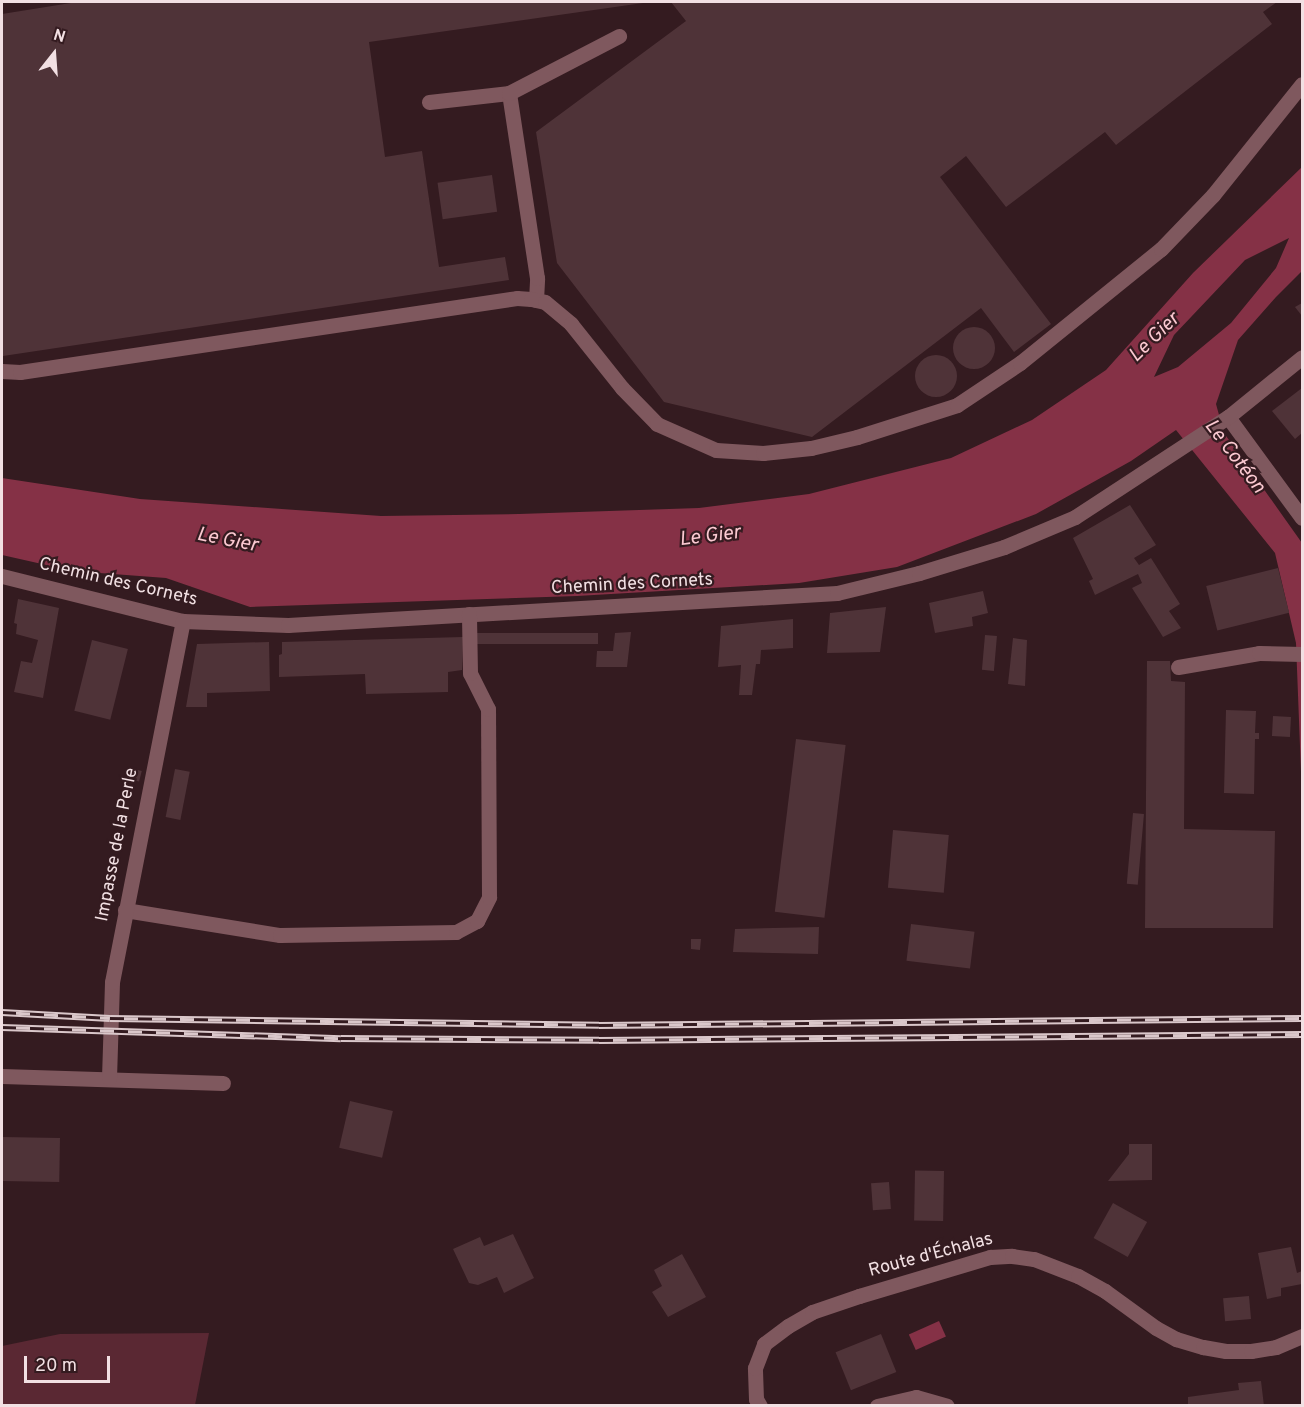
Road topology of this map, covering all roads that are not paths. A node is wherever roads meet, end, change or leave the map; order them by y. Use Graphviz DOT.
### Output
graph roads {
  1 [pos="619,36"];
  2 [pos="1302,84"];
  3 [pos="509,93"];
  4 [pos="429,102"];
  5 [pos="536,300"];
  6 [pos="1302,357"];
  7 [pos="2,371"];
  8 [pos="1228,417"];
  9 [pos="1302,518"];
  10 [pos="2,576"];
  11 [pos="470,614"];
  12 [pos="183,621"];
  13 [pos="1298,654"];
  14 [pos="1178,667"];
  15 [pos="125,910"];
  16 [pos="2,1076"];
  17 [pos="109,1078"];
  18 [pos="224,1083"];
  19 [pos="1302,1336"];
  20 [pos="760,1406"];
  21 [pos="878,1406"];
  22 [pos="947,1406"];
  1 -- 3 [label="street"];
  2 -- 5 [label="street"];
  3 -- 4 [label="street"];
  3 -- 5 [label="street"];
  5 -- 7 [label="street"];
  6 -- 8 [label="street, Chemin des Cornets"];
  8 -- 9 [label="street"];
  8 -- 11 [label="street, Chemin des Cornets"];
  10 -- 12 [label="street, Chemin des Cornets"];
  11 -- 12 [label="street, Chemin des Cornets"];
  11 -- 15 [label="street"];
  12 -- 15 [label="street, Impasse de la Perle"];
  13 -- 14 [label="street"];
  15 -- 17 [label="street, Impasse de la Perle"];
  16 -- 17 [label="street"];
  17 -- 18 [label="street"];
  19 -- 20 [label="street, Route d'Échalas"];
  21 -- 22 [label="street"];
}
